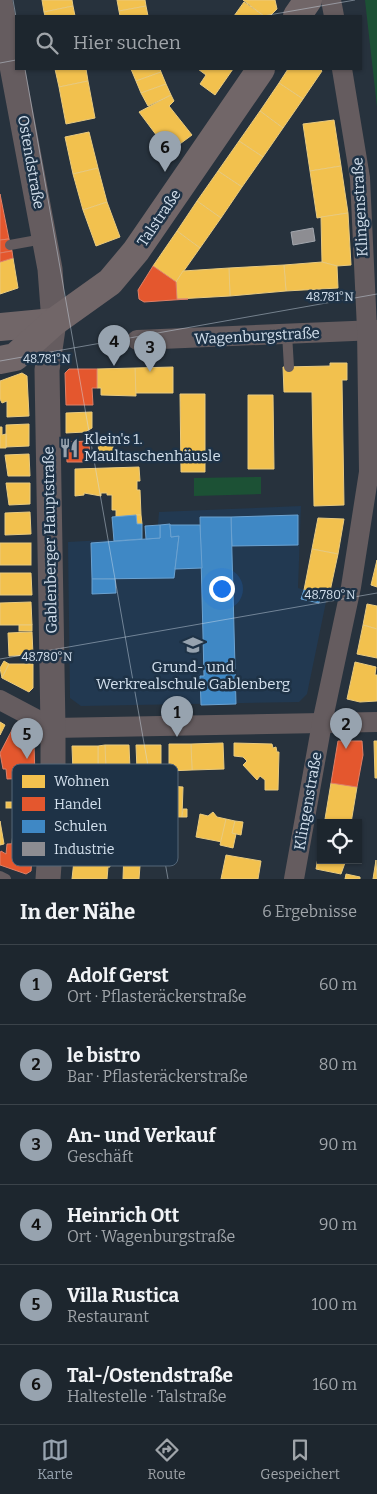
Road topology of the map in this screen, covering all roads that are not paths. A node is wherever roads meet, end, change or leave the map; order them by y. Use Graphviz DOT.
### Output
graph roads {
  1 [pos="308,0"];
  2 [pos="331,0"];
  3 [pos="0,2"];
  4 [pos="298,15"];
  5 [pos="334,15"];
  6 [pos="260,70"];
  7 [pos="342,70"];
  8 [pos="45,238"];
  9 [pos="10,245"];
  10 [pos="54,322"];
  11 [pos="0,327"];
  12 [pos="372,329"];
  13 [pos="287,334"];
  14 [pos="137,340"];
  15 [pos="0,360"];
  16 [pos="289,367"];
  17 [pos="0,700"];
  18 [pos="377,722"];
  19 [pos="322,723"];
  20 [pos="54,728"];
  21 [pos="54,764"];
  22 [pos="49,866"];
  23 [pos="0,876"];
  24 [pos="6,879"];
  25 [pos="48,879"];
  26 [pos="294,879"];
  1 -- 4 [label="main road"];
  2 -- 5 [label="street"];
  3 -- 8 [label="street, Ostendstraße"];
  6 -- 10 [label="main road, Talstraße"];
  7 -- 12 [label="street, Klingenstraße"];
  8 -- 9 [label="lane"];
  8 -- 10 [label="street, Ostendstraße"];
  10 -- 11 [label="main road"];
  10 -- 15 [label="main road"];
  10 -- 20 [label="street, Gablenberger Hauptstraße"];
  12 -- 13 [label="street, Wagenburgstraße"];
  12 -- 19 [label="street, Klingenstraße"];
  13 -- 14 [label="street, Wagenburgstraße"];
  13 -- 16 [label="lane"];
  17 -- 20 [label="street"];
  18 -- 19 [label="street"];
  19 -- 20 [label="street"];
  19 -- 26 [label="street, Klingenstraße"];
  20 -- 21 [label="street, Gablenberger Hauptstraße"];
  22 -- 25 [label="street, Gablenberger Hauptstraße"];
  23 -- 24 [label="lane"];
}
